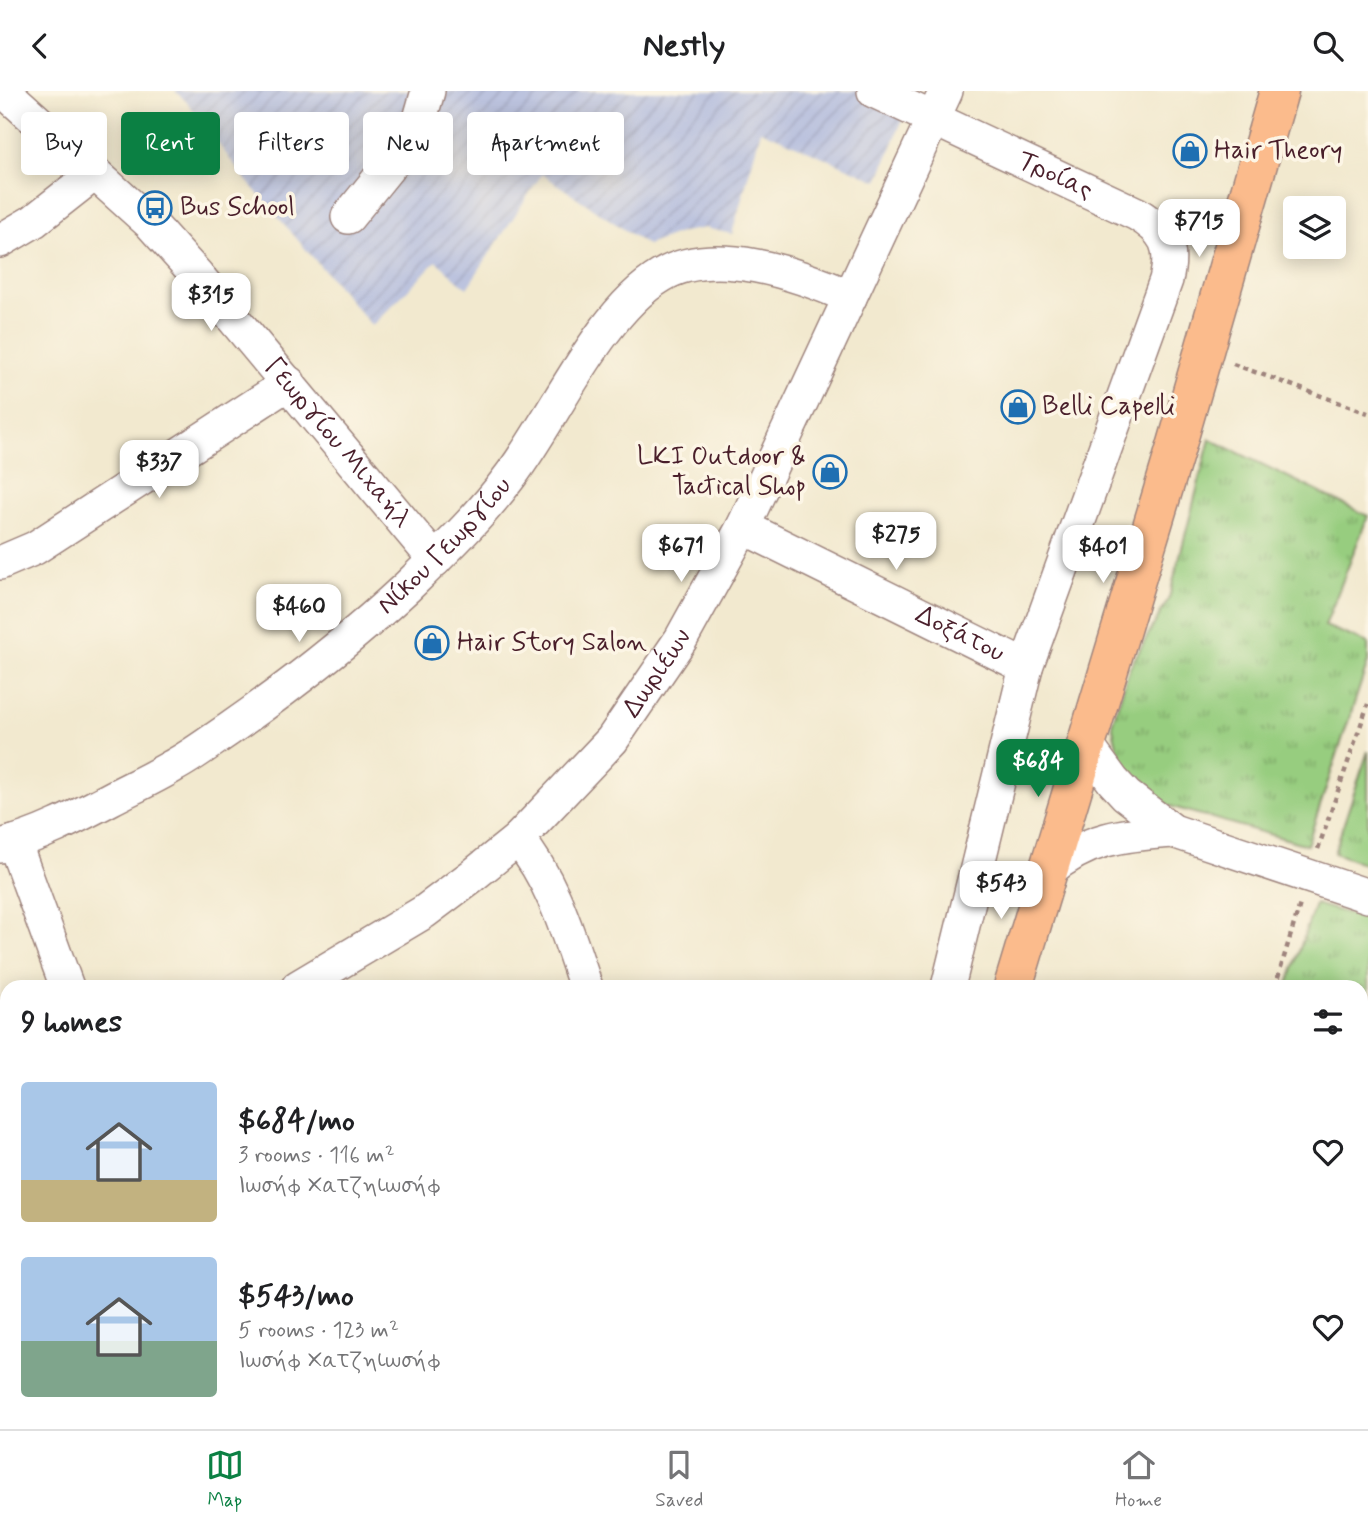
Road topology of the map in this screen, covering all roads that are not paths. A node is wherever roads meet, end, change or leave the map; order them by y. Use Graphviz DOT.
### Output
graph roads {
  1 [pos="4,91"];
  2 [pos="428,91"];
  3 [pos="874,91"];
  4 [pos="1279,91"];
  5 [pos="940,106"];
  6 [pos="27,112"];
  7 [pos="92,175"];
  8 [pos="97,175"];
  9 [pos="348,217"];
  10 [pos="0,241"];
  11 [pos="850,297"];
  12 [pos="289,383"];
  13 [pos="743,527"];
  14 [pos="435,560"];
  15 [pos="0,563"];
  16 [pos="1026,667"];
  17 [pos="1086,744"];
  18 [pos="1173,831"];
  19 [pos="518,839"];
  20 [pos="7,844"];
  21 [pos="1047,871"];
  22 [pos="1368,896"];
  23 [pos="64,980"];
  24 [pos="310,980"];
  25 [pos="583,980"];
  26 [pos="950,980"];
  27 [pos="1015,980"];
  1 -- 6 [label="street, Γεωργίου Μιχαήλ"];
  2 -- 9 [label="street"];
  3 -- 5 [label="street, Τροίας"];
  4 -- 17 [label="main road"];
  5 -- 11 [label="street, Δωριέων"];
  5 -- 16 [label="street, Τροίας"];
  7 -- 10 [label="street"];
  8 -- 12 [label="street, Γεωργίου Μιχαήλ"];
  11 -- 13 [label="street, Δωριέων"];
  11 -- 14 [label="street, Νίκου Γεωργίου"];
  12 -- 14 [label="street, Γεωργίου Μιχαήλ"];
  12 -- 15 [label="street"];
  13 -- 16 [label="street, Δοξάτου"];
  13 -- 19 [label="street, Δωριέων"];
  14 -- 20 [label="street, Νίκου Γεωργίου"];
  16 -- 26 [label="street"];
  17 -- 18 [label="street"];
  17 -- 21 [label="main road"];
  18 -- 21 [label="street"];
  18 -- 22 [label="street"];
  19 -- 24 [label="street, Δωριέων"];
  19 -- 25 [label="street"];
  20 -- 23 [label="street"];
  21 -- 27 [label="main road"];
}
